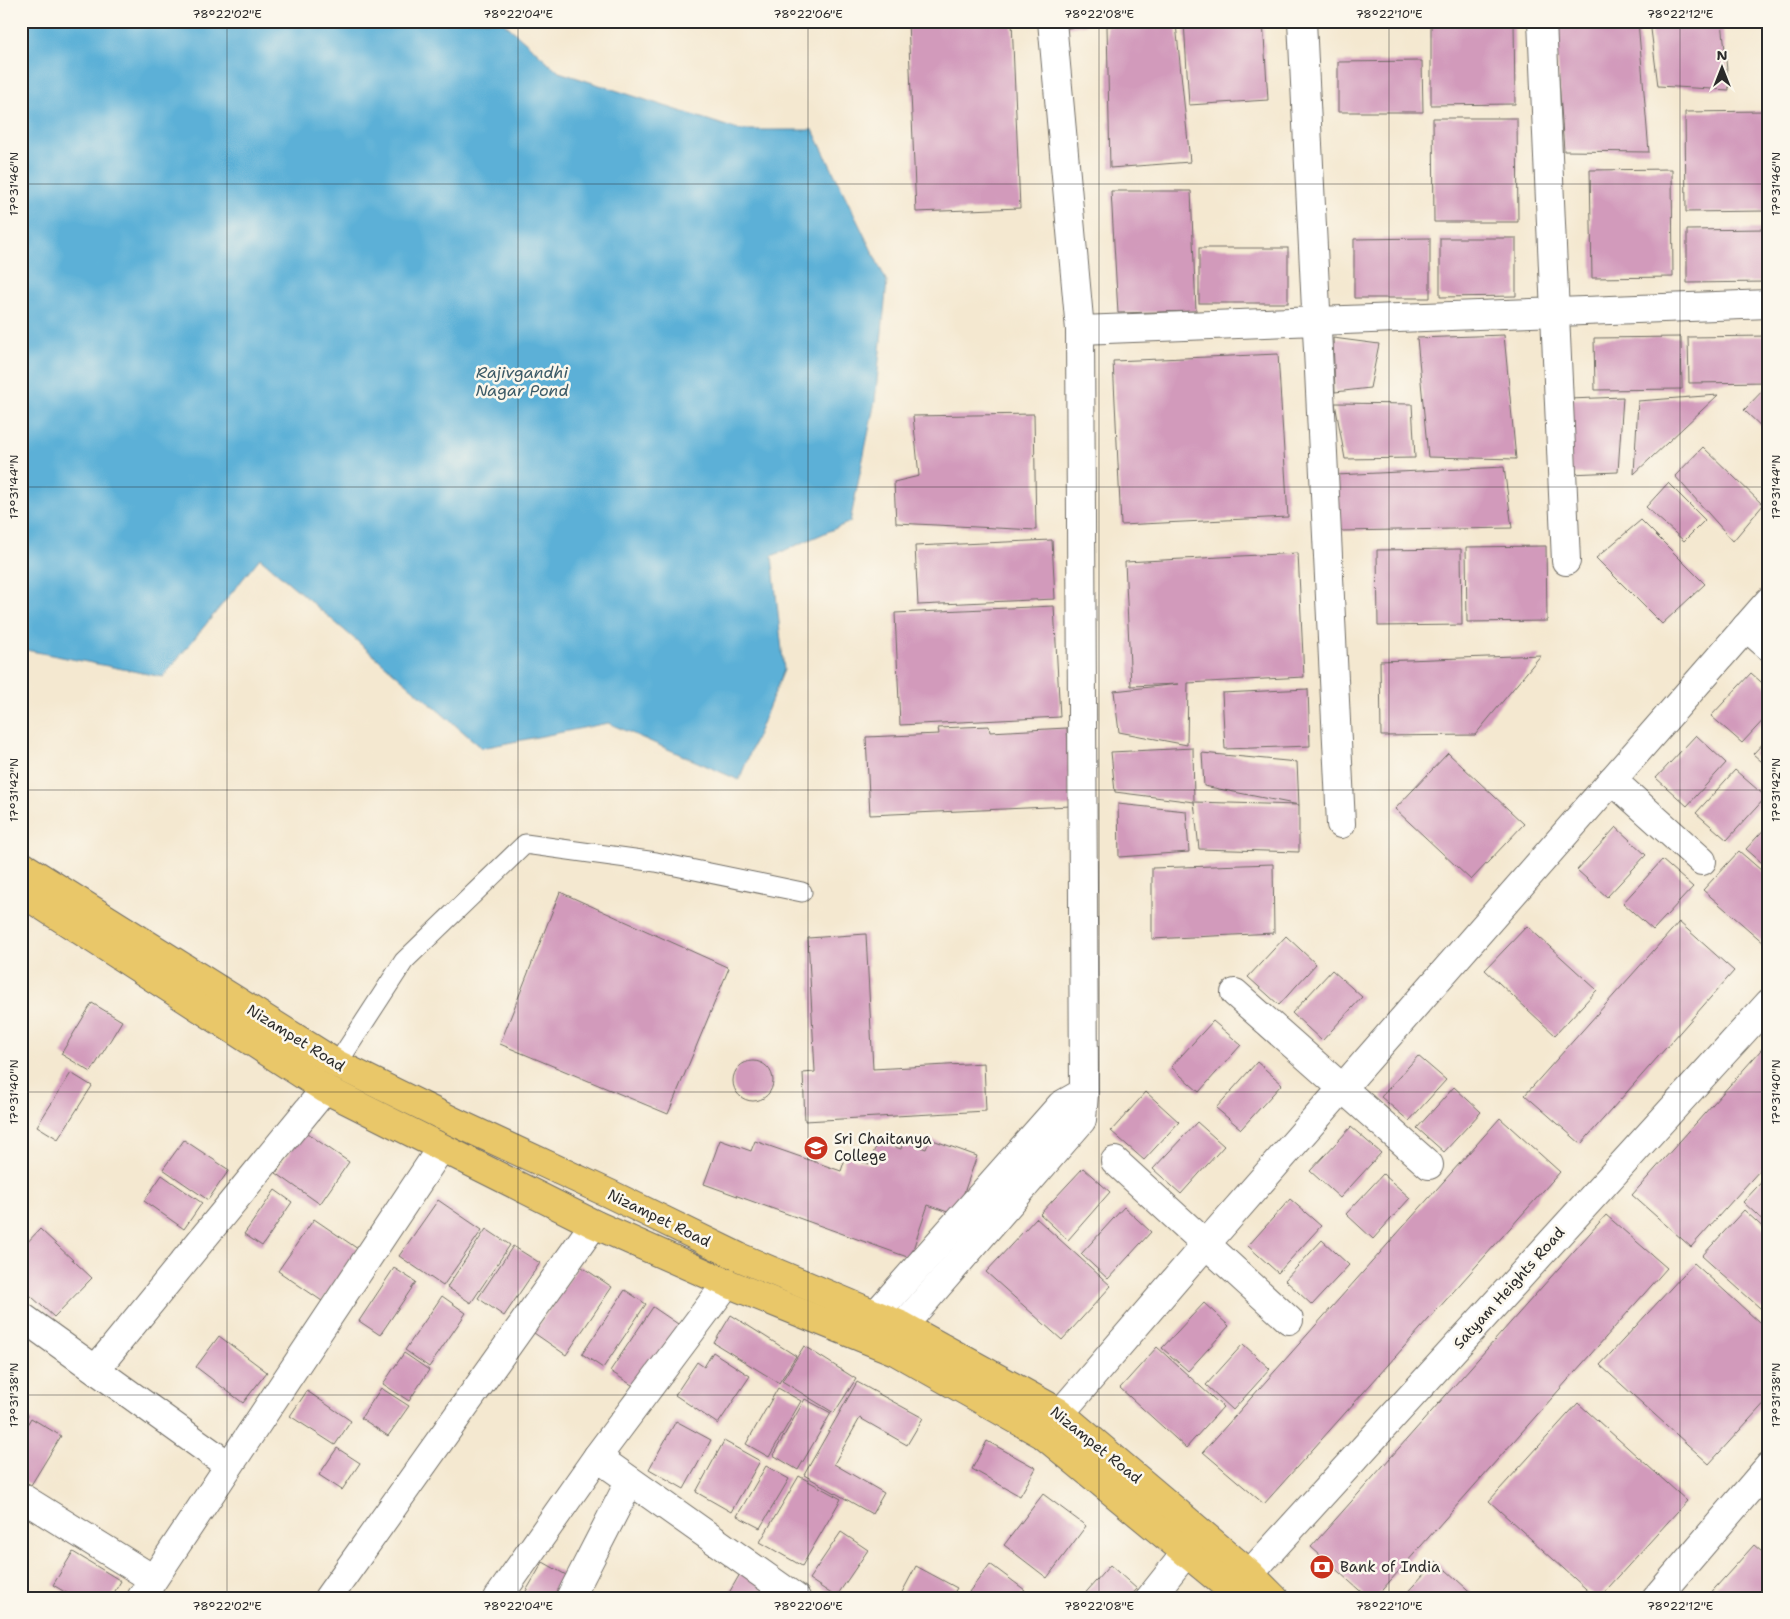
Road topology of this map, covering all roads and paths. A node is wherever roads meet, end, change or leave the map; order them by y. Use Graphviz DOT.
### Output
graph roads {
  1 [pos="1052,21"];
  2 [pos="1302,21"];
  3 [pos="1542,21"];
  4 [pos="1769,304"];
  5 [pos="1555,312"];
  6 [pos="1317,321"];
  7 [pos="1080,330"];
  8 [pos="1566,561"];
  9 [pos="1769,601"];
  10 [pos="1746,627"];
  11 [pos="1769,647"];
  12 [pos="1612,780"];
  13 [pos="1340,824"];
  14 [pos="1702,861"];
  15 [pos="21,865"];
  16 [pos="21,892"];
  17 [pos="802,892"];
  18 [pos="1235,993"];
  19 [pos="1769,1003"];
  20 [pos="337,1064"];
  21 [pos="325,1088"];
  22 [pos="1342,1088"];
  23 [pos="1084,1092"];
  24 [pos="442,1148"];
  25 [pos="1115,1161"];
  26 [pos="1429,1165"];
  27 [pos="594,1224"];
  28 [pos="1206,1244"];
  29 [pos="727,1283"];
  30 [pos="876,1314"];
  31 [pos="21,1316"];
  32 [pos="1289,1320"];
  33 [pos="903,1326"];
  34 [pos="860,1338"];
  35 [pos="889,1349"];
  36 [pos="96,1369"];
  37 [pos="1059,1412"];
  38 [pos="1042,1434"];
  39 [pos="597,1457"];
  40 [pos="228,1465"];
  41 [pos="1769,1466"];
  42 [pos="630,1481"];
  43 [pos="24,1505"];
  44 [pos="1194,1542"];
  45 [pos="147,1588"];
  46 [pos="1242,1588"];
  47 [pos="328,1598"];
  48 [pos="498,1598"];
  49 [pos="570,1598"];
  50 [pos="796,1598"];
  51 [pos="1150,1598"];
  52 [pos="1274,1598"];
  53 [pos="1656,1598"];
  1 -- 7 [label="street"];
  2 -- 6 [label="street"];
  3 -- 5 [label="street"];
  4 -- 5 [label="street"];
  5 -- 6 [label="street"];
  5 -- 8 [label="street"];
  6 -- 7 [label="street"];
  6 -- 13 [label="street"];
  7 -- 23 [label="street"];
  9 -- 10 [label="street"];
  10 -- 11 [label="street"];
  10 -- 12 [label="street"];
  12 -- 14 [label="street"];
  12 -- 22 [label="street"];
  15 -- 20 [label="main road, Nizampet Road"];
  16 -- 21 [label="main road, Nizampet Road"];
  17 -- 20 [label="lane"];
  18 -- 22 [label="street"];
  19 -- 46 [label="street, Satyam Heights Road"];
  20 -- 30 [label="main road, Nizampet Road"];
  21 -- 24 [label="main road, Nizampet Road"];
  21 -- 36 [label="street"];
  22 -- 26 [label="street"];
  22 -- 28 [label="street"];
  23 -- 30 [label="street"];
  23 -- 33 [label="street"];
  24 -- 27 [label="main road, Nizampet Road"];
  24 -- 40 [label="street"];
  25 -- 28 [label="street"];
  27 -- 29 [label="main road, Nizampet Road"];
  27 -- 47 [label="street"];
  28 -- 32 [label="street"];
  28 -- 37 [label="street"];
  29 -- 34 [label="main road, Nizampet Road"];
  29 -- 39 [label="street"];
  30 -- 33 [label="main road, Nizampet Road"];
  30 -- 34 [label="street"];
  31 -- 36 [label="street"];
  33 -- 35 [label="street"];
  33 -- 37 [label="main road, Nizampet Road"];
  34 -- 35 [label="main road, Nizampet Road"];
  35 -- 38 [label="main road, Nizampet Road"];
  36 -- 40 [label="street"];
  37 -- 38 [label="street"];
  37 -- 44 [label="main road, Nizampet Road"];
  38 -- 44 [label="main road, Nizampet Road"];
  39 -- 42 [label="street"];
  39 -- 48 [label="street"];
  40 -- 45 [label="street"];
  41 -- 53 [label="street"];
  42 -- 49 [label="street"];
  42 -- 50 [label="street"];
  43 -- 45 [label="street"];
  44 -- 46 [label="main road, Nizampet Road"];
  44 -- 51 [label="street"];
  46 -- 52 [label="main road, Nizampet Road"];
}
